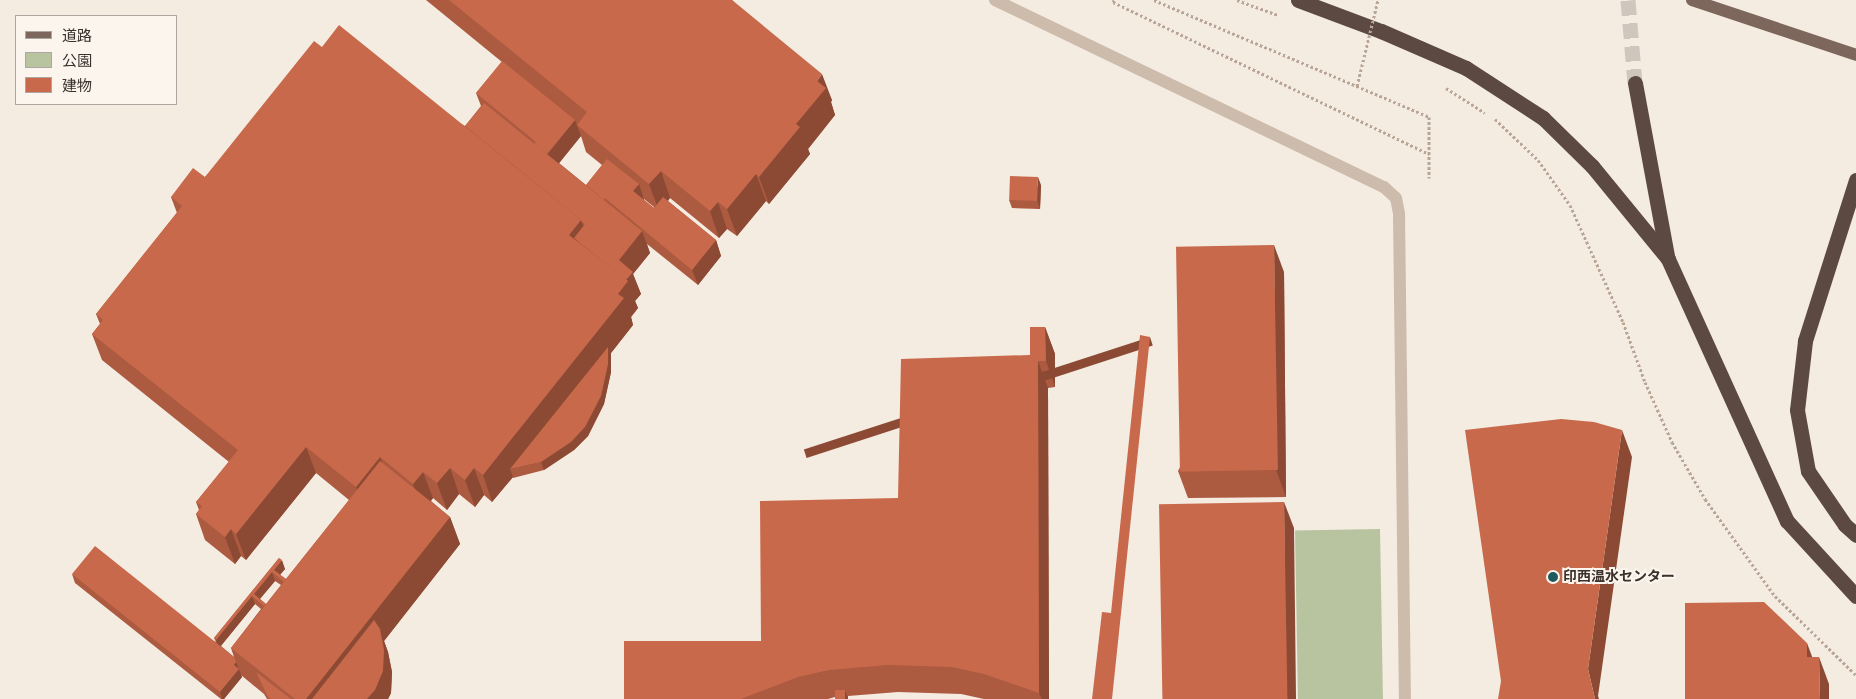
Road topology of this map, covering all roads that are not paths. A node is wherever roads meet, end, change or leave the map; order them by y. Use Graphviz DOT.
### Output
graph roads {
  1 [pos="995,0"];
  2 [pos="1298,0"];
  3 [pos="1692,0"];
  4 [pos="1856,55"];
  5 [pos="1635,82"];
  6 [pos="1856,180"];
  7 [pos="1668,259"];
  8 [pos="1856,535"];
  9 [pos="1856,596"];
  10 [pos="1405,699"];
  1 -- 10 [label="street"];
  2 -- 7 [label="highway"];
  3 -- 4 [label="main road"];
  5 -- 7 [label="highway"];
  6 -- 8 [label="highway"];
  7 -- 9 [label="highway"];
}
